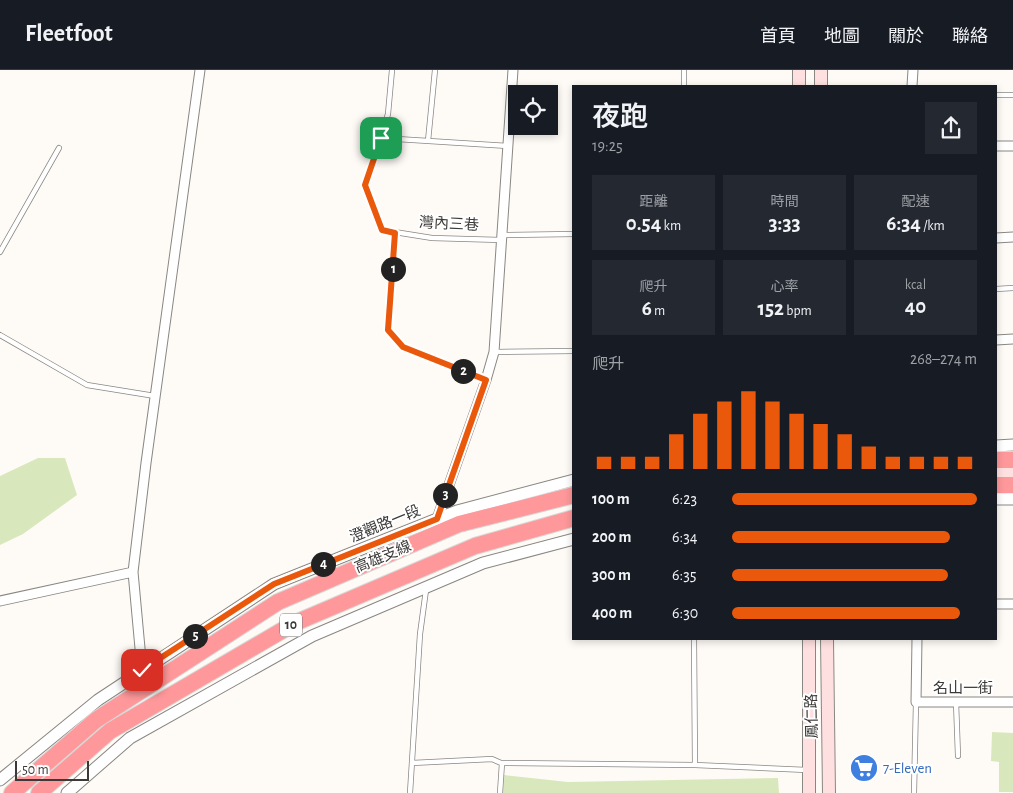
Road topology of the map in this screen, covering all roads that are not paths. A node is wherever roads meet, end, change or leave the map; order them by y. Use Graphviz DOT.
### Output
graph roads {
  1 [pos="200,70"];
  2 [pos="392,70"];
  3 [pos="435,70"];
  4 [pos="513,70"];
  5 [pos="684,70"];
  6 [pos="799,70"];
  7 [pos="821,70"];
  8 [pos="913,70"];
  9 [pos="684,85"];
  10 [pos="799,85"];
  11 [pos="821,85"];
  12 [pos="912,85"];
  13 [pos="997,95"];
  14 [pos="1013,95"];
  15 [pos="381,138"];
  16 [pos="428,142"];
  17 [pos="508,146"];
  18 [pos="997,146"];
  19 [pos="1013,146"];
  20 [pos="60,148"];
  21 [pos="395,233"];
  22 [pos="572,234"];
  23 [pos="1013,237"];
  24 [pos="502,238"];
  25 [pos="997,238"];
  26 [pos="0,252"];
  27 [pos="1013,288"];
  28 [pos="997,289"];
  29 [pos="0,335"];
  30 [pos="1013,339"];
  31 [pos="997,340"];
  32 [pos="494,352"];
  33 [pos="572,352"];
  34 [pos="486,380"];
  35 [pos="155,396"];
  36 [pos="1013,445"];
  37 [pos="997,446"];
  38 [pos="997,460"];
  39 [pos="1013,460"];
  40 [pos="997,473"];
  41 [pos="1013,473"];
  42 [pos="572,481"];
  43 [pos="997,485"];
  44 [pos="1013,485"];
  45 [pos="572,496"];
  46 [pos="997,499"];
  47 [pos="1013,499"];
  48 [pos="437,519"];
  49 [pos="572,519"];
  50 [pos="572,539"];
  51 [pos="133,572"];
  52 [pos="426,588"];
  53 [pos="0,601"];
  54 [pos="997,604"];
  55 [pos="1013,604"];
  56 [pos="694,640"];
  57 [pos="809,640"];
  58 [pos="827,640"];
  59 [pos="917,640"];
  60 [pos="142,670"];
  61 [pos="916,702"];
  62 [pos="956,702"];
  63 [pos="1013,702"];
  64 [pos="958,756"];
  65 [pos="412,763"];
  66 [pos="502,764"];
  67 [pos="695,765"];
  68 [pos="809,770"];
  69 [pos="0,780"];
  70 [pos="12,793"];
  71 [pos="39,793"];
  72 [pos="67,793"];
  73 [pos="410,793"];
  74 [pos="500,793"];
  75 [pos="809,793"];
  76 [pos="829,793"];
  77 [pos="914,793"];
  1 -- 35 [label="street"];
  2 -- 15 [label="lane"];
  3 -- 16 [label="lane"];
  4 -- 17 [label="street"];
  5 -- 9 [label="lane"];
  6 -- 10 [label="main road"];
  7 -- 11 [label="main road"];
  8 -- 12 [label="street"];
  13 -- 14 [label="lane"];
  15 -- 16 [label="lane"];
  15 -- 21 [label="lane"];
  16 -- 17 [label="lane"];
  17 -- 24 [label="street"];
  18 -- 19 [label="street"];
  20 -- 26 [label="lane"];
  21 -- 24 [label="lane, 灣內三巷"];
  21 -- 34 [label="lane"];
  22 -- 24 [label="lane, 灣內三巷"];
  23 -- 25 [label="street"];
  24 -- 32 [label="street"];
  27 -- 28 [label="lane"];
  29 -- 35 [label="lane"];
  30 -- 31 [label="street"];
  32 -- 33 [label="lane"];
  32 -- 34 [label="street"];
  34 -- 48 [label="street"];
  35 -- 51 [label="street"];
  36 -- 37 [label="street"];
  38 -- 39 [label="highway"];
  40 -- 41 [label="main road"];
  42 -- 48 [label="street, 澄觀路一段"];
  43 -- 44 [label="highway"];
  45 -- 70 [label="highway, 高雄支線 / 10"];
  46 -- 47 [label="street"];
  48 -- 60 [label="street, 澄觀路一段"];
  49 -- 71 [label="highway, 高雄支線 / 10"];
  50 -- 52 [label="street"];
  51 -- 53 [label="street"];
  51 -- 60 [label="street"];
  52 -- 65 [label="lane"];
  52 -- 72 [label="street"];
  54 -- 55 [label="street"];
  56 -- 67 [label="lane"];
  57 -- 68 [label="main road, 鳳仁路"];
  58 -- 76 [label="main road, 鳳仁路"];
  59 -- 61 [label="street, 名山一街"];
  60 -- 69 [label="street, 澄觀路一段"];
  61 -- 62 [label="street, 名山一街"];
  61 -- 77 [label="lane"];
  62 -- 63 [label="street, 名山一街"];
  62 -- 64 [label="lane"];
  65 -- 66 [label="lane"];
  65 -- 73 [label="lane"];
  66 -- 67 [label="lane"];
  66 -- 74 [label="lane"];
  67 -- 68 [label="lane"];
  68 -- 75 [label="main road, 鳳仁路"];
}
